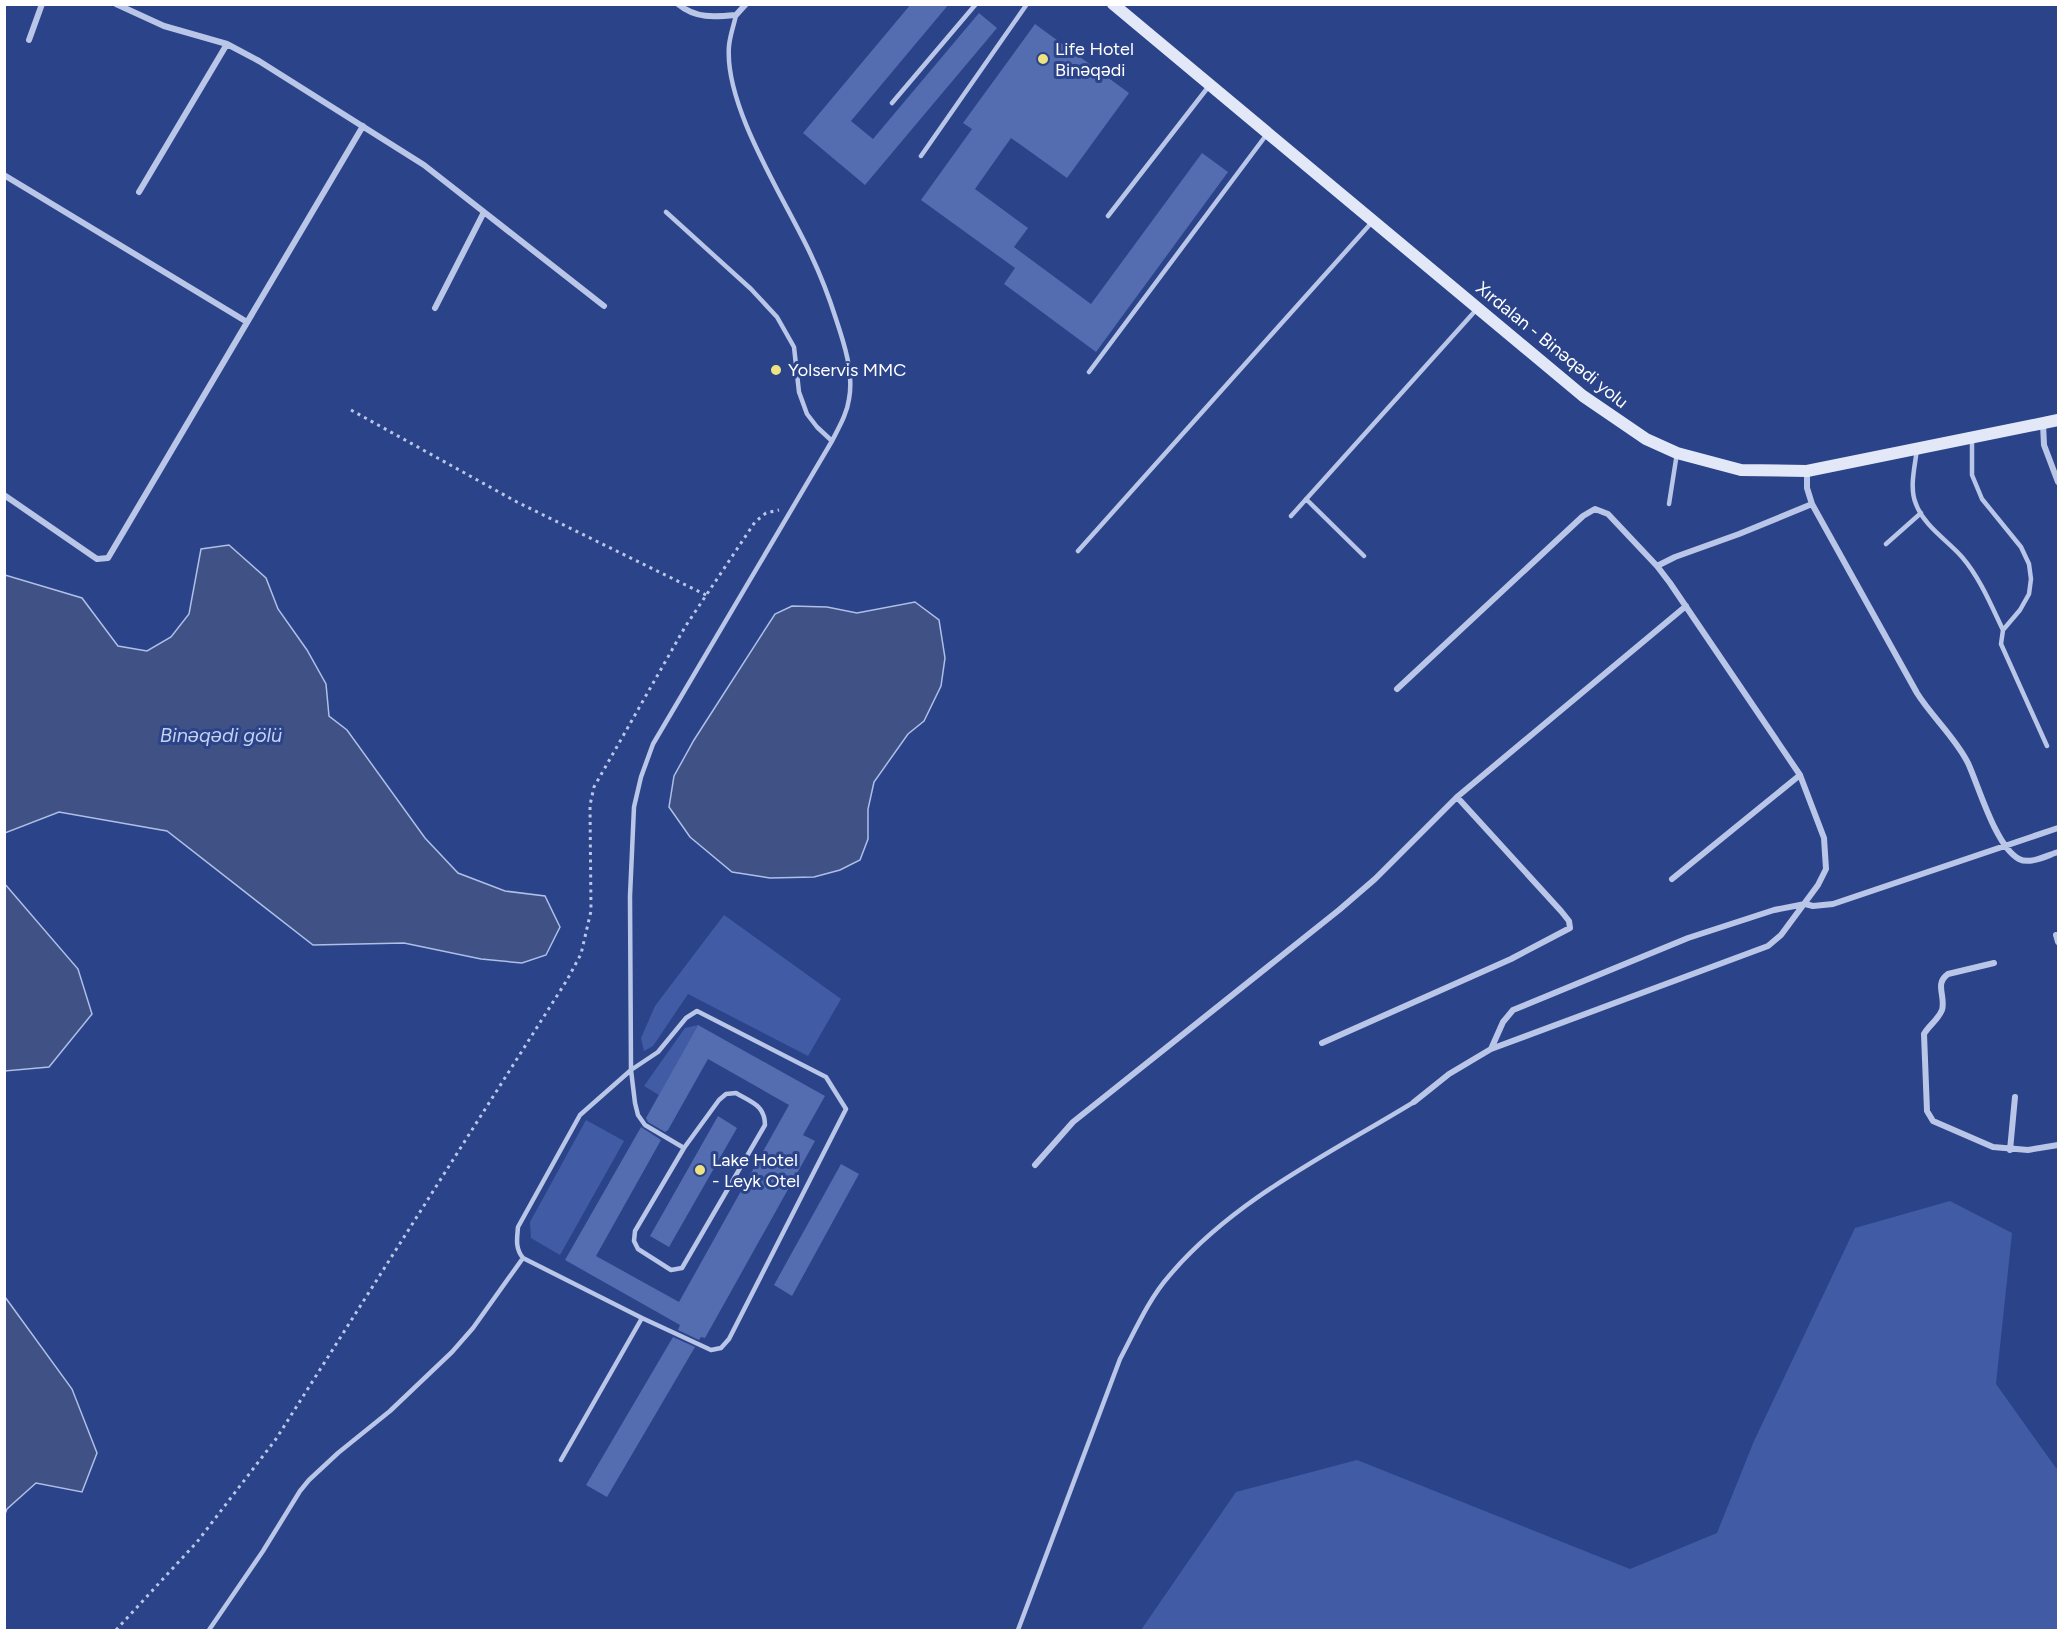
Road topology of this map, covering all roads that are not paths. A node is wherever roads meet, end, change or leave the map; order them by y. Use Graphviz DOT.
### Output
graph roads {
  1 [pos="42,4"];
  2 [pos="116,4"];
  3 [pos="678,4"];
  4 [pos="746,4"];
  5 [pos="976,4"];
  6 [pos="1027,4"];
  7 [pos="1113,4"];
  8 [pos="736,15"];
  9 [pos="29,40"];
  10 [pos="227,44"];
  11 [pos="1209,86"];
  12 [pos="892,103"];
  13 [pos="363,126"];
  14 [pos="1267,134"];
  15 [pos="921,156"];
  16 [pos="4,175"];
  17 [pos="138,192"];
  18 [pos="484,212"];
  19 [pos="666,212"];
  20 [pos="1107,216"];
  21 [pos="1372,221"];
  22 [pos="604,306"];
  23 [pos="435,308"];
  24 [pos="1478,308"];
  25 [pos="247,322"];
  26 [pos="1089,372"];
  27 [pos="2058,420"];
  28 [pos="2043,423"];
  29 [pos="1972,437"];
  30 [pos="832,441"];
  31 [pos="1917,448"];
  32 [pos="1677,453"];
  33 [pos="1807,471"];
  34 [pos="2058,482"];
  35 [pos="4,495"];
  36 [pos="1306,499"];
  37 [pos="1669,504"];
  38 [pos="1812,504"];
  39 [pos="1921,513"];
  40 [pos="1291,516"];
  41 [pos="1886,544"];
  42 [pos="1078,551"];
  43 [pos="1364,556"];
  44 [pos="1657,566"];
  45 [pos="1686,606"];
  46 [pos="2002,630"];
  47 [pos="1397,689"];
  48 [pos="2047,746"];
  49 [pos="1800,775"];
  50 [pos="1457,797"];
  51 [pos="2058,828"];
  52 [pos="2006,845"];
  53 [pos="2058,852"];
  54 [pos="1672,879"];
  55 [pos="1805,904"];
  56 [pos="1994,963"];
  57 [pos="1322,1043"];
  58 [pos="1491,1049"];
  59 [pos="631,1070"];
  60 [pos="2015,1097"];
  61 [pos="1414,1102"];
  62 [pos="2058,1145"];
  63 [pos="684,1148"];
  64 [pos="2010,1150"];
  65 [pos="1035,1165"];
  66 [pos="523,1258"];
  67 [pos="642,1318"];
  68 [pos="561,1460"];
  69 [pos="209,1630"];
  70 [pos="1018,1630"];
  1 -- 9 [label="street"];
  2 -- 10 [label="street"];
  3 -- 8 [label="street"];
  4 -- 8 [label="street"];
  5 -- 12 [label="lane"];
  6 -- 15 [label="lane"];
  7 -- 11 [label="main road, Xırdalan - Binəqədi yolu"];
  8 -- 30 [label="lane"];
  10 -- 13 [label="street"];
  10 -- 17 [label="street"];
  11 -- 14 [label="main road, Xırdalan - Binəqədi yolu"];
  11 -- 20 [label="lane"];
  13 -- 18 [label="street"];
  13 -- 25 [label="street"];
  14 -- 21 [label="main road, Xırdalan - Binəqədi yolu"];
  14 -- 26 [label="lane"];
  16 -- 25 [label="street"];
  18 -- 22 [label="street"];
  18 -- 23 [label="street"];
  19 -- 30 [label="lane"];
  21 -- 24 [label="main road, Xırdalan - Binəqədi yolu"];
  21 -- 42 [label="lane"];
  24 -- 32 [label="main road, Xırdalan - Binəqədi yolu"];
  24 -- 36 [label="lane"];
  25 -- 35 [label="street"];
  27 -- 28 [label="main road, Xırdalan - Binəqədi yolu"];
  28 -- 29 [label="main road, Xırdalan - Binəqədi yolu"];
  28 -- 34 [label="street"];
  29 -- 31 [label="main road, Xırdalan - Binəqədi yolu"];
  29 -- 46 [label="lane"];
  30 -- 59 [label="lane"];
  31 -- 33 [label="main road, Xırdalan - Binəqədi yolu"];
  31 -- 39 [label="lane"];
  32 -- 33 [label="main road, Xırdalan - Binəqədi yolu"];
  32 -- 37 [label="lane"];
  33 -- 38 [label="street"];
  36 -- 40 [label="lane"];
  36 -- 43 [label="lane"];
  38 -- 44 [label="street"];
  38 -- 52 [label="street"];
  39 -- 41 [label="lane"];
  39 -- 46 [label="lane"];
  44 -- 45 [label="street"];
  44 -- 47 [label="street"];
  45 -- 49 [label="street"];
  45 -- 50 [label="street"];
  46 -- 48 [label="lane"];
  49 -- 54 [label="street"];
  49 -- 55 [label="street"];
  50 -- 57 [label="street"];
  50 -- 65 [label="street"];
  51 -- 52 [label="street"];
  52 -- 53 [label="street"];
  52 -- 55 [label="street"];
  55 -- 58 [label="street"];
  55 -- 58 [label="street"];
  56 -- 64 [label="street"];
  58 -- 61 [label="street"];
  59 -- 63 [label="lane"];
  59 -- 66 [label="lane"];
  59 -- 67 [label="lane"];
  60 -- 64 [label="street"];
  61 -- 70 [label="lane"];
  62 -- 64 [label="street"];
  63 -- 63 [label="lane"];
  66 -- 67 [label="lane"];
  66 -- 69 [label="lane"];
  67 -- 68 [label="lane"];
}
